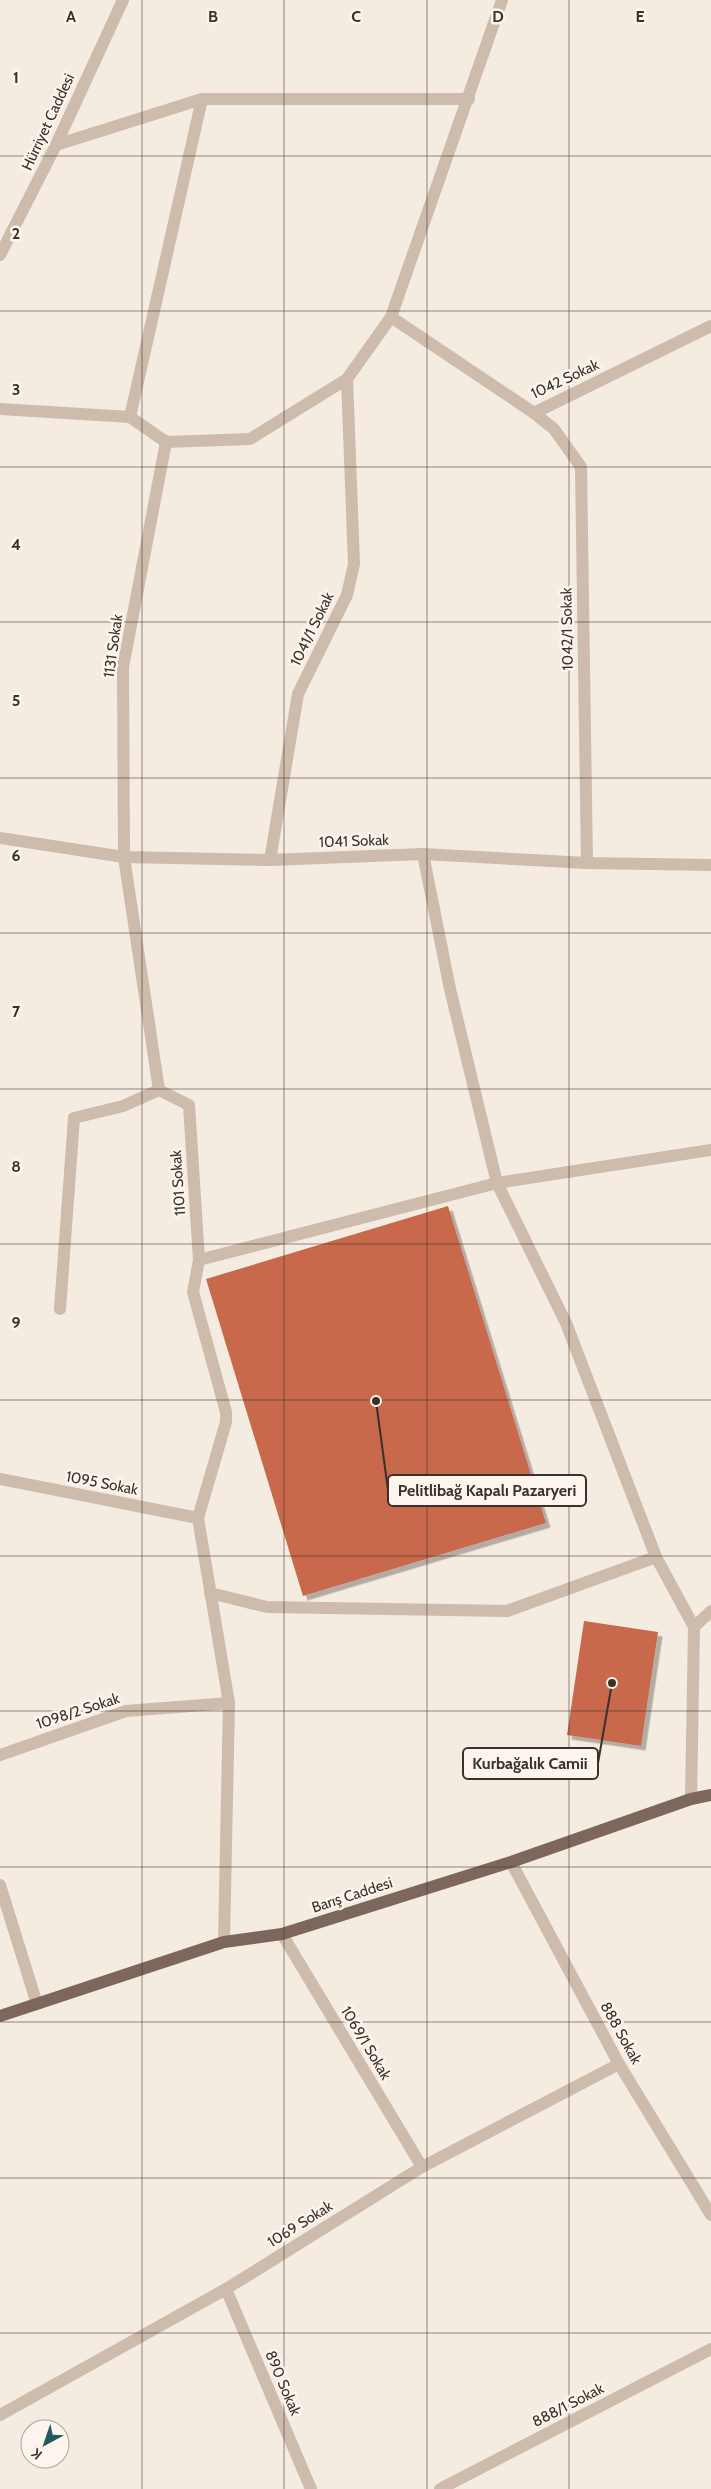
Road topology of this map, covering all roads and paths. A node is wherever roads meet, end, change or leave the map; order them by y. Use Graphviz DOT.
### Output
graph roads {
  1 [pos="123,0"];
  2 [pos="502,0"];
  3 [pos="202,99"];
  4 [pos="468,99"];
  5 [pos="56,145"];
  6 [pos="0,256"];
  7 [pos="391,317"];
  8 [pos="711,326"];
  9 [pos="347,379"];
  10 [pos="0,409"];
  11 [pos="534,413"];
  12 [pos="130,417"];
  13 [pos="166,442"];
  14 [pos="0,838"];
  15 [pos="423,854"];
  16 [pos="124,857"];
  17 [pos="270,860"];
  18 [pos="587,863"];
  19 [pos="711,865"];
  20 [pos="159,1090"];
  21 [pos="711,1150"];
  22 [pos="497,1183"];
  23 [pos="199,1260"];
  24 [pos="60,1310"];
  25 [pos="0,1479"];
  26 [pos="198,1518"];
  27 [pos="656,1557"];
  28 [pos="210,1593"];
  29 [pos="711,1611"];
  30 [pos="694,1627"];
  31 [pos="229,1703"];
  32 [pos="0,1755"];
  33 [pos="711,1795"];
  34 [pos="691,1799"];
  35 [pos="511,1862"];
  36 [pos="0,1885"];
  37 [pos="282,1934"];
  38 [pos="224,1942"];
  39 [pos="37,2004"];
  40 [pos="0,2016"];
  41 [pos="619,2064"];
  42 [pos="422,2168"];
  43 [pos="711,2215"];
  44 [pos="226,2289"];
  45 [pos="711,2349"];
  46 [pos="0,2416"];
  47 [pos="311,2489"];
  48 [pos="440,2489"];
  1 -- 5 [label="street, Hürriyet Caddesi"];
  2 -- 4 [label="street"];
  3 -- 4 [label="street"];
  3 -- 5 [label="street"];
  3 -- 12 [label="street"];
  4 -- 7 [label="street"];
  5 -- 6 [label="street, Hürriyet Caddesi"];
  7 -- 9 [label="street"];
  7 -- 11 [label="street, 1042 Sokak"];
  8 -- 11 [label="street, 1042 Sokak"];
  9 -- 13 [label="street"];
  9 -- 17 [label="street, 1041/1 Sokak"];
  10 -- 12 [label="street"];
  11 -- 18 [label="street, 1042/1 Sokak"];
  12 -- 13 [label="street"];
  13 -- 16 [label="street, 1131 Sokak"];
  14 -- 16 [label="street, 1041 Sokak"];
  15 -- 17 [label="street, 1041 Sokak"];
  15 -- 18 [label="street, 1041 Sokak"];
  15 -- 22 [label="street"];
  16 -- 17 [label="street, 1041 Sokak"];
  16 -- 20 [label="street"];
  18 -- 19 [label="street, 1041 Sokak"];
  20 -- 23 [label="street, 1101 Sokak"];
  20 -- 24 [label="street"];
  21 -- 22 [label="street"];
  22 -- 23 [label="street"];
  22 -- 27 [label="street"];
  23 -- 26 [label="street, 1101 Sokak"];
  25 -- 26 [label="street, 1095 Sokak"];
  26 -- 28 [label="street"];
  27 -- 28 [label="street"];
  27 -- 30 [label="street"];
  28 -- 31 [label="street"];
  29 -- 30 [label="street"];
  30 -- 34 [label="street"];
  31 -- 32 [label="street, 1098/2 Sokak"];
  31 -- 38 [label="street"];
  33 -- 34 [label="main road, Barış Caddesi"];
  34 -- 35 [label="main road, Barış Caddesi"];
  35 -- 37 [label="main road, Barış Caddesi"];
  35 -- 41 [label="street, 888 Sokak"];
  36 -- 39 [label="street"];
  37 -- 38 [label="main road, Barış Caddesi"];
  37 -- 42 [label="street, 1069/1 Sokak"];
  38 -- 39 [label="main road, Barış Caddesi"];
  39 -- 40 [label="main road, Barış Caddesi"];
  41 -- 42 [label="street, 1069 Sokak"];
  41 -- 43 [label="street, 888 Sokak"];
  42 -- 44 [label="street, 1069 Sokak"];
  44 -- 46 [label="street, 1069 Sokak"];
  44 -- 47 [label="street, 890 Sokak"];
  45 -- 48 [label="street, 888/1 Sokak"];
}
